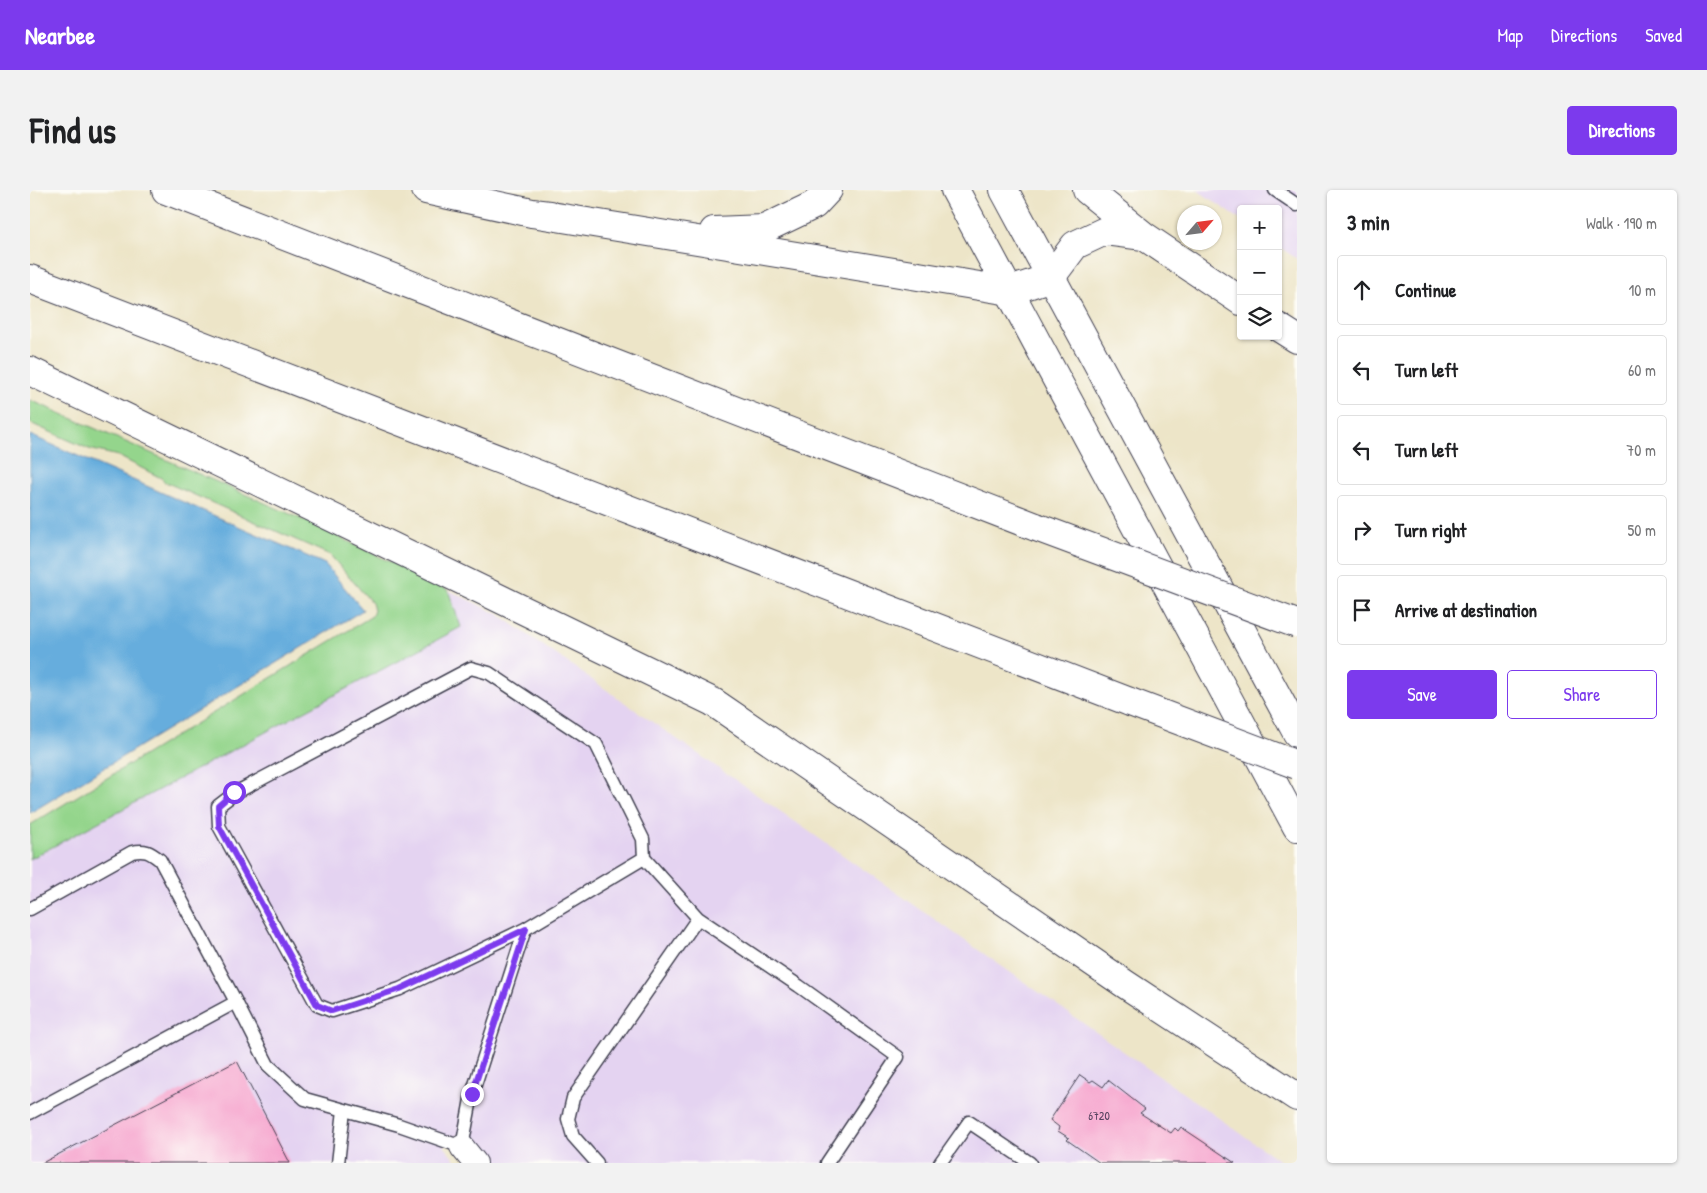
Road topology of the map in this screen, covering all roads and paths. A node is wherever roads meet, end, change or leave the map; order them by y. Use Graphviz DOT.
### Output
graph roads {
  1 [pos="166,190"];
  2 [pos="426,190"];
  3 [pos="828,190"];
  4 [pos="956,190"];
  5 [pos="1004,190"];
  6 [pos="1087,190"];
  7 [pos="1275,190"];
  8 [pos="1297,205"];
  9 [pos="532,213"];
  10 [pos="1144,236"];
  11 [pos="1051,277"];
  12 [pos="30,279"];
  13 [pos="1010,291"];
  14 [pos="1237,298"];
  15 [pos="1282,330"];
  16 [pos="1297,339"];
  17 [pos="30,371"];
  18 [pos="1297,624"];
  19 [pos="1297,733"];
  20 [pos="1297,765"];
  21 [pos="1297,827"];
  22 [pos="644,858"];
  23 [pos="30,909"];
  24 [pos="698,918"];
  25 [pos="526,929"];
  26 [pos="236,1002"];
  27 [pos="1297,1097"];
  28 [pos="344,1110"];
  29 [pos="30,1113"];
  30 [pos="468,1155"];
  31 [pos="338,1163"];
  32 [pos="597,1163"];
  33 [pos="827,1163"];
  34 [pos="940,1163"];
  35 [pos="1030,1163"];
  1 -- 18 [label="main road, bridge"];
  2 -- 9 [label="main road"];
  3 -- 9 [label="main road"];
  4 -- 13 [label="main road"];
  5 -- 11 [label="main road"];
  6 -- 10 [label="main road"];
  7 -- 8 [label="lane"];
  9 -- 13 [label="main road"];
  10 -- 11 [label="main road"];
  10 -- 14 [label="main road"];
  11 -- 13 [label="main road"];
  11 -- 19 [label="main road"];
  12 -- 20 [label="main road, bridge"];
  13 -- 21 [label="main road"];
  15 -- 16 [label="main road"];
  17 -- 27 [label="main road"];
  22 -- 24 [label="lane"];
  22 -- 25 [label="lane"];
  22 -- 25 [label="lane"];
  23 -- 26 [label="lane"];
  24 -- 32 [label="lane"];
  24 -- 33 [label="lane"];
  25 -- 30 [label="lane"];
  26 -- 28 [label="lane"];
  26 -- 29 [label="lane"];
  28 -- 30 [label="lane"];
  28 -- 31 [label="lane"];
  34 -- 35 [label="lane"];
}
